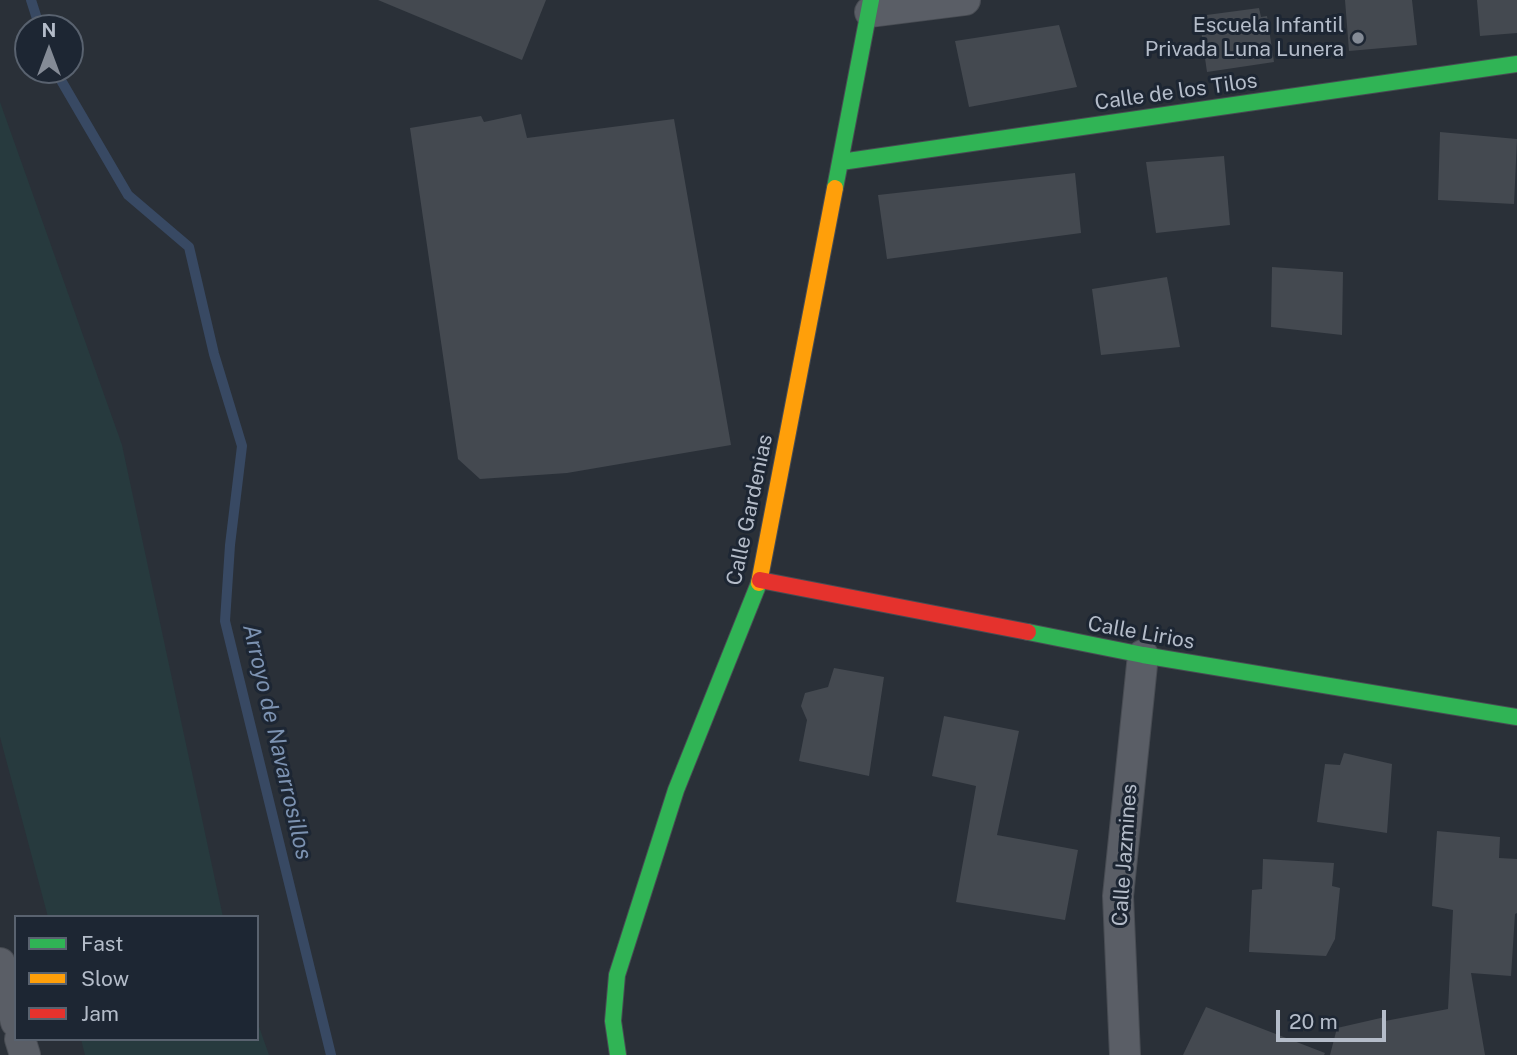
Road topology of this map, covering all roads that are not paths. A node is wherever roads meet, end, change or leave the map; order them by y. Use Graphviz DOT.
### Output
graph roads {
  1 [pos="964,0"];
  2 [pos="871,6"];
  3 [pos="1517,64"];
  4 [pos="841,162"];
  5 [pos="760,580"];
  6 [pos="1143,655"];
  7 [pos="1517,717"];
  8 [pos="0,963"];
  9 [pos="14,1015"];
  10 [pos="618,1055"];
  11 [pos="1125,1055"];
  1 -- 2 [label="street"];
  2 -- 4 [label="street, Calle Gardenias"];
  3 -- 4 [label="street, Calle de los Tilos"];
  4 -- 5 [label="street, Calle Gardenias"];
  5 -- 6 [label="street, Calle Lirios"];
  5 -- 10 [label="street, Calle Gardenias"];
  6 -- 7 [label="street, Calle Lirios"];
  6 -- 11 [label="street, Calle Jazmines"];
  8 -- 9 [label="street"];
}
